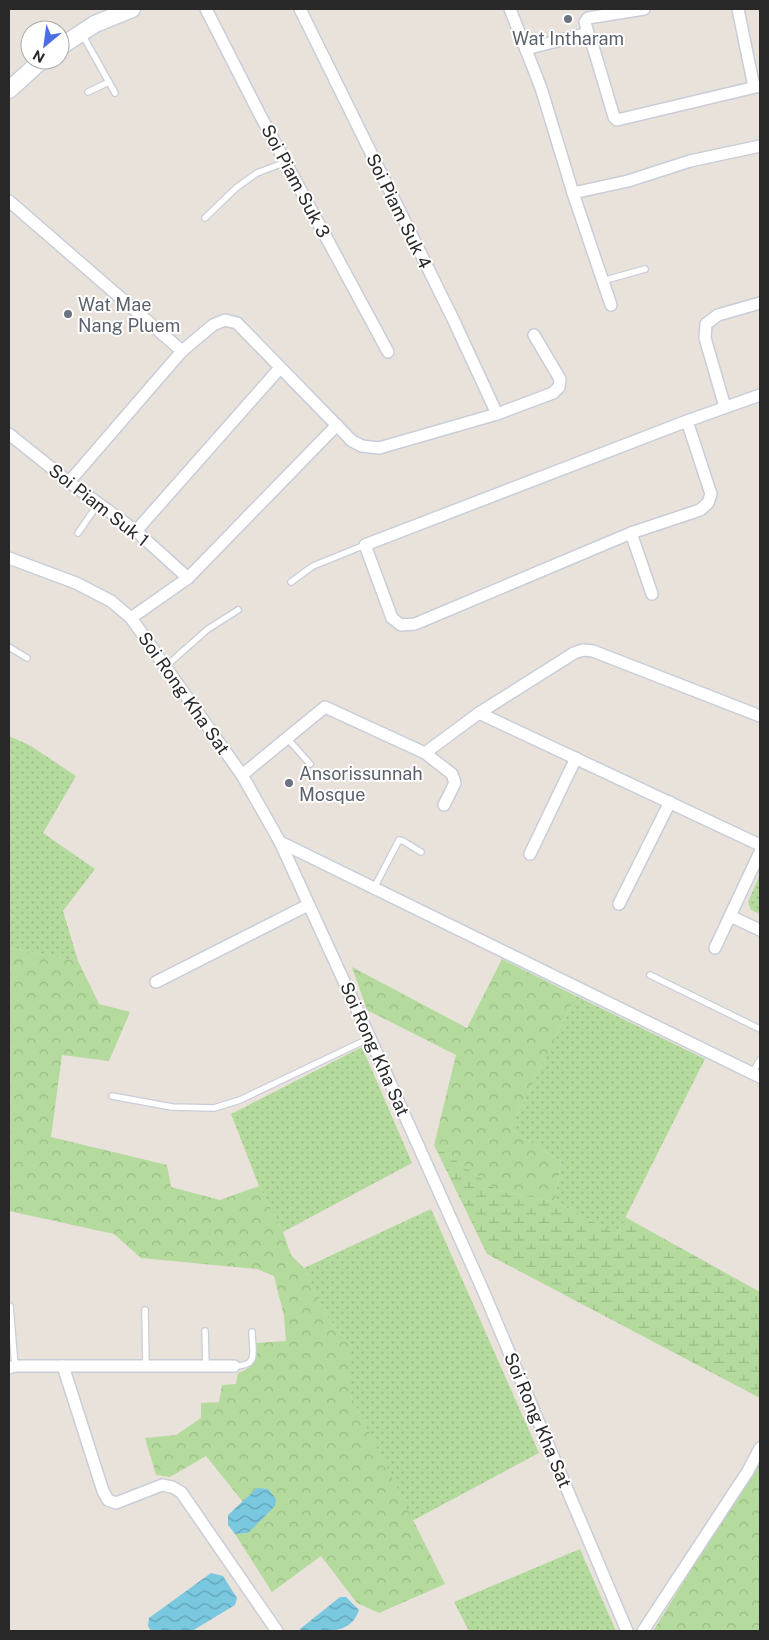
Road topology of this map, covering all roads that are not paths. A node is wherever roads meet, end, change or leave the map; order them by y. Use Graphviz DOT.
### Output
graph roads {
  1 [pos="132,9"];
  2 [pos="206,9"];
  3 [pos="300,9"];
  4 [pos="510,9"];
  5 [pos="644,9"];
  6 [pos="738,9"];
  7 [pos="81,32"];
  8 [pos="588,34"];
  9 [pos="70,40"];
  10 [pos="526,49"];
  11 [pos="31,70"];
  12 [pos="108,82"];
  13 [pos="757,86"];
  14 [pos="9,90"];
  15 [pos="88,92"];
  16 [pos="115,93"];
  17 [pos="760,146"];
  18 [pos="286,162"];
  19 [pos="573,193"];
  20 [pos="9,201"];
  21 [pos="205,218"];
  22 [pos="645,269"];
  23 [pos="602,281"];
  24 [pos="760,303"];
  25 [pos="611,305"];
  26 [pos="534,335"];
  27 [pos="182,351"];
  28 [pos="388,352"];
  29 [pos="280,368"];
  30 [pos="760,395"];
  31 [pos="725,407"];
  32 [pos="497,414"];
  33 [pos="688,421"];
  34 [pos="337,425"];
  35 [pos="9,434"];
  36 [pos="69,482"];
  37 [pos="98,504"];
  38 [pos="136,531"];
  39 [pos="78,533"];
  40 [pos="631,533"];
  41 [pos="365,545"];
  42 [pos="9,558"];
  43 [pos="188,578"];
  44 [pos="291,582"];
  45 [pos="652,594"];
  46 [pos="238,610"];
  47 [pos="131,618"];
  48 [pos="9,647"];
  49 [pos="27,658"];
  50 [pos="166,667"];
  51 [pos="479,713"];
  52 [pos="760,716"];
  53 [pos="287,738"];
  54 [pos="425,753"];
  55 [pos="576,758"];
  56 [pos="310,764"];
  57 [pos="242,775"];
  58 [pos="670,802"];
  59 [pos="444,805"];
  60 [pos="280,842"];
  61 [pos="760,845"];
  62 [pos="421,852"];
  63 [pos="760,852"];
  64 [pos="530,854"];
  65 [pos="374,888"];
  66 [pos="308,904"];
  67 [pos="619,904"];
  68 [pos="730,916"];
  69 [pos="760,930"];
  70 [pos="714,948"];
  71 [pos="650,974"];
  72 [pos="156,982"];
  73 [pos="760,1029"];
  74 [pos="370,1038"];
  75 [pos="760,1060"];
  76 [pos="756,1075"];
  77 [pos="112,1096"];
  78 [pos="10,1306"];
  79 [pos="145,1310"];
  80 [pos="205,1331"];
  81 [pos="252,1332"];
  82 [pos="63,1366"];
  83 [pos="146,1366"];
  84 [pos="206,1366"];
  85 [pos="234,1366"];
  86 [pos="12,1367"];
  87 [pos="760,1448"];
  88 [pos="277,1631"];
  89 [pos="627,1631"];
  90 [pos="643,1631"];
  1 -- 7 [label="main road"];
  2 -- 18 [label="street, Soi Piam Suk 3"];
  3 -- 32 [label="street, Soi Piam Suk 4"];
  4 -- 10 [label="street"];
  5 -- 8 [label="street"];
  6 -- 13 [label="street"];
  7 -- 9 [label="main road"];
  7 -- 12 [label="lane"];
  8 -- 10 [label="street"];
  8 -- 13 [label="street"];
  10 -- 19 [label="street"];
  11 -- 14 [label="main road"];
  12 -- 15 [label="lane"];
  12 -- 16 [label="lane"];
  17 -- 19 [label="street"];
  18 -- 21 [label="lane"];
  18 -- 28 [label="street, Soi Piam Suk 3"];
  19 -- 23 [label="street"];
  20 -- 27 [label="street"];
  22 -- 23 [label="lane"];
  23 -- 25 [label="street"];
  24 -- 31 [label="street"];
  26 -- 32 [label="street"];
  27 -- 29 [label="street"];
  27 -- 36 [label="street"];
  29 -- 34 [label="street"];
  29 -- 38 [label="street"];
  30 -- 31 [label="street"];
  31 -- 33 [label="street"];
  32 -- 34 [label="street"];
  33 -- 40 [label="street"];
  33 -- 41 [label="street"];
  34 -- 43 [label="street"];
  35 -- 36 [label="street, Soi Piam Suk 1"];
  36 -- 37 [label="street, Soi Piam Suk 1"];
  37 -- 38 [label="street, Soi Piam Suk 1"];
  37 -- 39 [label="lane"];
  38 -- 43 [label="street, Soi Piam Suk 1"];
  40 -- 41 [label="street"];
  40 -- 45 [label="street"];
  41 -- 44 [label="lane"];
  42 -- 47 [label="street, Soi Rong Kha Sat"];
  43 -- 47 [label="street"];
  46 -- 50 [label="lane"];
  47 -- 50 [label="street, Soi Rong Kha Sat"];
  48 -- 49 [label="lane"];
  50 -- 57 [label="street, Soi Rong Kha Sat"];
  51 -- 52 [label="street"];
  51 -- 54 [label="street"];
  51 -- 55 [label="street"];
  53 -- 54 [label="street"];
  53 -- 56 [label="lane"];
  53 -- 57 [label="street"];
  54 -- 59 [label="street"];
  55 -- 58 [label="street"];
  55 -- 64 [label="street"];
  57 -- 60 [label="street, Soi Rong Kha Sat"];
  58 -- 61 [label="street"];
  58 -- 67 [label="street"];
  60 -- 65 [label="street"];
  60 -- 66 [label="street, Soi Rong Kha Sat"];
  62 -- 65 [label="lane"];
  63 -- 68 [label="street"];
  65 -- 76 [label="street"];
  66 -- 72 [label="street"];
  66 -- 74 [label="street, Soi Rong Kha Sat"];
  68 -- 69 [label="street"];
  68 -- 70 [label="street"];
  71 -- 73 [label="lane"];
  74 -- 77 [label="lane"];
  74 -- 89 [label="street, Soi Rong Kha Sat"];
  75 -- 76 [label="lane"];
  78 -- 86 [label="lane"];
  79 -- 83 [label="lane"];
  80 -- 84 [label="lane"];
  81 -- 85 [label="lane"];
  82 -- 83 [label="street"];
  82 -- 86 [label="street"];
  82 -- 88 [label="street"];
  83 -- 84 [label="street"];
  84 -- 85 [label="street"];
  87 -- 90 [label="street"];
}
